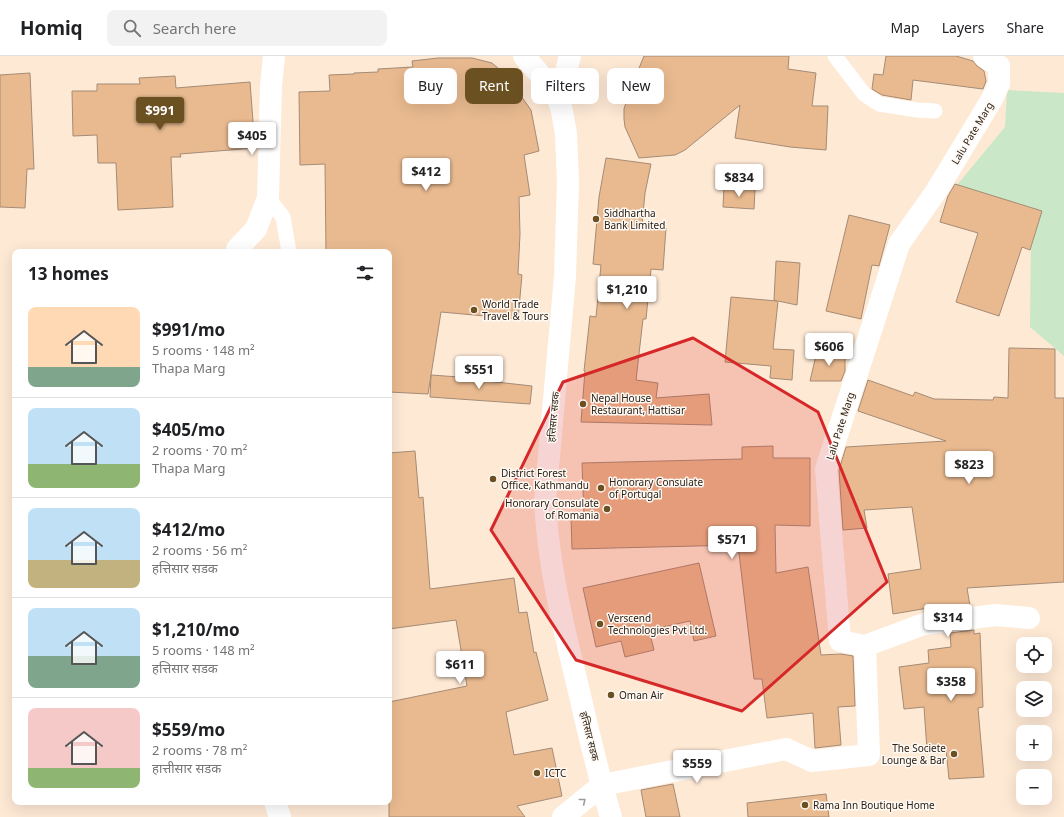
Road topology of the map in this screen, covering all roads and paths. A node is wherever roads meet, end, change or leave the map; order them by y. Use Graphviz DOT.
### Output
graph roads {
  1 [pos="274,56"];
  2 [pos="524,56"];
  3 [pos="570,56"];
  4 [pos="835,56"];
  5 [pos="984,56"];
  6 [pos="534,68"];
  7 [pos="567,68"];
  8 [pos="560,104"];
  9 [pos="935,111"];
  10 [pos="268,198"];
  11 [pos="238,249"];
  12 [pos="288,249"];
  13 [pos="1029,618"];
  14 [pos="865,646"];
  15 [pos="602,785"];
  16 [pos="276,805"];
  17 [pos="280,817"];
  18 [pos="563,817"];
  19 [pos="612,817"];
  1 -- 10 [label="street"];
  2 -- 6 [label="street, हत्तिसार सडक"];
  3 -- 7 [label="street"];
  4 -- 9 [label="lane"];
  5 -- 14 [label="street, Lalu Pate Marg"];
  8 -- 15 [label="street, हत्तिसार सडक"];
  10 -- 11 [label="street"];
  10 -- 12 [label="lane"];
  13 -- 14 [label="street"];
  14 -- 15 [label="street"];
  18 -- 15 [label="street, one-way"];
  15 -- 19 [label="street, हत्तिसार सडक"];
  16 -- 17 [label="street"];
}
